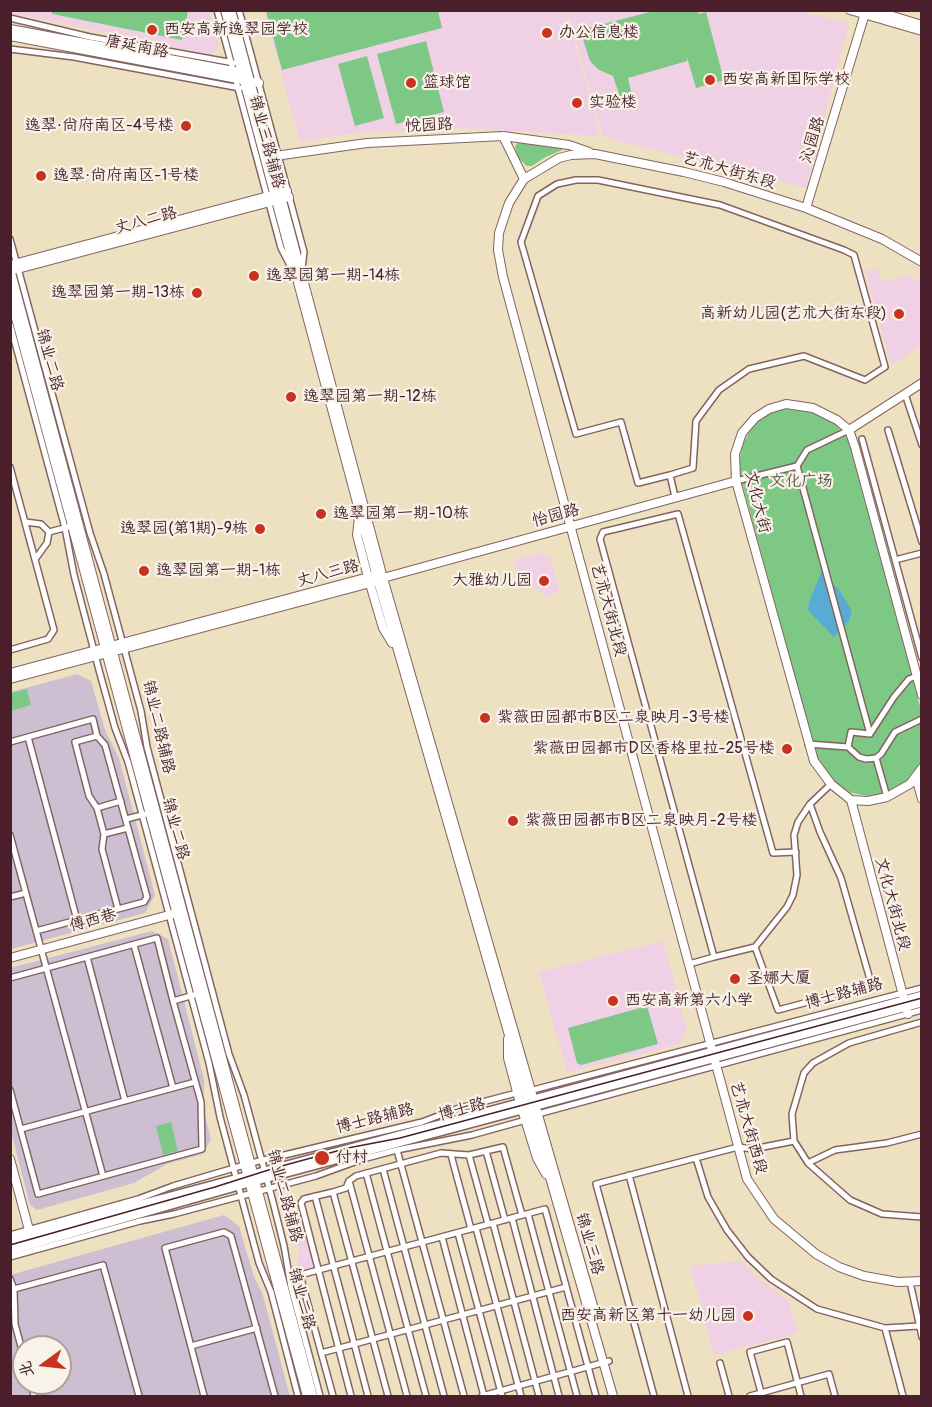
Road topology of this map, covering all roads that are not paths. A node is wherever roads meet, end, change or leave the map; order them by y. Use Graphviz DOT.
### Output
graph roads {
  1 [pos="217,10"];
  2 [pos="225,10"];
  3 [pos="231,10"];
  4 [pos="239,10"];
  5 [pos="850,10"];
  6 [pos="868,12"];
  7 [pos="10,18"];
  8 [pos="921,25"];
  9 [pos="10,29"];
  10 [pos="921,32"];
  11 [pos="10,36"];
  12 [pos="10,50"];
  13 [pos="242,77"];
  14 [pos="503,136"];
  15 [pos="595,154"];
  16 [pos="271,156"];
  17 [pos="524,179"];
  18 [pos="278,197"];
  19 [pos="806,208"];
  20 [pos="10,239"];
  21 [pos="921,262"];
  22 [pos="13,268"];
  23 [pos="299,275"];
  24 [pos="10,296"];
  25 [pos="10,324"];
  26 [pos="921,383"];
  27 [pos="905,394"];
  28 [pos="849,430"];
  29 [pos="888,430"];
  30 [pos="862,439"];
  31 [pos="921,445"];
  32 [pos="797,466"];
  33 [pos="10,467"];
  34 [pos="670,475"];
  35 [pos="736,481"];
  36 [pos="675,497"];
  37 [pos="25,522"];
  38 [pos="72,526"];
  39 [pos="572,526"];
  40 [pos="50,532"];
  41 [pos="921,542"];
  42 [pos="921,553"];
  43 [pos="36,558"];
  44 [pos="895,560"];
  45 [pos="375,579"];
  46 [pos="123,645"];
  47 [pos="110,649"];
  48 [pos="10,650"];
  49 [pos="94,653"];
  50 [pos="921,658"];
  51 [pos="10,673"];
  52 [pos="918,678"];
  53 [pos="10,679"];
  54 [pos="921,695"];
  55 [pos="921,719"];
  56 [pos="870,734"];
  57 [pos="97,735"];
  58 [pos="28,737"];
  59 [pos="10,742"];
  60 [pos="808,744"];
  61 [pos="848,747"];
  62 [pos="876,758"];
  63 [pos="921,768"];
  64 [pos="916,777"];
  65 [pos="831,784"];
  66 [pos="886,797"];
  67 [pos="921,799"];
  68 [pos="851,800"];
  69 [pos="121,801"];
  70 [pos="810,804"];
  71 [pos="97,808"];
  72 [pos="150,813"];
  73 [pos="126,819"];
  74 [pos="128,828"];
  75 [pos="104,834"];
  76 [pos="10,835"];
  77 [pos="796,852"];
  78 [pos="26,893"];
  79 [pos="10,897"];
  80 [pos="118,909"];
  81 [pos="176,913"];
  82 [pos="77,920"];
  83 [pos="36,931"];
  84 [pos="134,945"];
  85 [pos="755,947"];
  86 [pos="42,949"];
  87 [pos="87,957"];
  88 [pos="714,957"];
  89 [pos="10,958"];
  90 [pos="689,964"];
  91 [pos="47,968"];
  92 [pos="10,978"];
  93 [pos="921,988"];
  94 [pos="198,994"];
  95 [pos="921,996"];
  96 [pos="173,1001"];
  97 [pos="921,1002"];
  98 [pos="905,1003"];
  99 [pos="921,1010"];
  100 [pos="921,1022"];
  101 [pos="713,1055"];
  102 [pos="195,1082"];
  103 [pos="172,1088"];
  104 [pos="10,1090"];
  105 [pos="125,1101"];
  106 [pos="529,1104"];
  107 [pos="86,1112"];
  108 [pos="21,1129"];
  109 [pos="921,1134"];
  110 [pos="794,1141"];
  111 [pos="738,1147"];
  112 [pos="397,1150"];
  113 [pos="486,1151"];
  114 [pos="451,1155"];
  115 [pos="469,1155"];
  116 [pos="696,1158"];
  117 [pos="10,1159"];
  118 [pos="261,1160"];
  119 [pos="248,1164"];
  120 [pos="401,1164"];
  121 [pos="808,1164"];
  122 [pos="383,1168"];
  123 [pos="234,1169"];
  124 [pos="366,1173"];
  125 [pos="265,1175"];
  126 [pos="629,1175"];
  127 [pos="103,1176"];
  128 [pos="252,1178"];
  129 [pos="350,1181"];
  130 [pos="238,1182"];
  131 [pos="269,1189"];
  132 [pos="255,1192"];
  133 [pos="333,1192"];
  134 [pos="241,1196"];
  135 [pos="315,1196"];
  136 [pos="525,1214"];
  137 [pos="921,1217"];
  138 [pos="512,1218"];
  139 [pos="505,1220"];
  140 [pos="490,1224"];
  141 [pos="474,1228"];
  142 [pos="29,1230"];
  143 [pos="458,1233"];
  144 [pos="10,1235"];
  145 [pos="442,1237"];
  146 [pos="10,1240"];
  147 [pos="422,1242"];
  148 [pos="404,1247"];
  149 [pos="10,1250"];
  150 [pos="387,1251"];
  151 [pos="369,1256"];
  152 [pos="10,1257"];
  153 [pos="351,1261"];
  154 [pos="333,1266"];
  155 [pos="317,1270"];
  156 [pos="10,1279"];
  157 [pos="921,1281"];
  158 [pos="910,1282"];
  159 [pos="566,1287"];
  160 [pos="14,1289"];
  161 [pos="548,1291"];
  162 [pos="532,1296"];
  163 [pos="514,1301"];
  164 [pos="496,1306"];
  165 [pos="479,1311"];
  166 [pos="462,1315"];
  167 [pos="444,1320"];
  168 [pos="425,1325"];
  169 [pos="919,1326"];
  170 [pos="256,1328"];
  171 [pos="885,1328"];
  172 [pos="408,1330"];
  173 [pos="18,1335"];
  174 [pos="391,1335"];
  175 [pos="921,1337"];
  176 [pos="372,1339"];
  177 [pos="354,1344"];
  178 [pos="191,1346"];
  179 [pos="338,1348"];
  180 [pos="321,1353"];
  181 [pos="606,1362"];
  182 [pos="720,1363"];
  183 [pos="588,1368"];
  184 [pos="571,1373"];
  185 [pos="554,1377"];
  186 [pos="536,1382"];
  187 [pos="797,1384"];
  188 [pos="518,1387"];
  189 [pos="502,1394"];
  190 [pos="761,1395"];
  191 [pos="139,1396"];
  192 [pos="204,1396"];
  193 [pos="275,1396"];
  194 [pos="298,1396"];
  195 [pos="307,1396"];
  196 [pos="314,1396"];
  197 [pos="320,1396"];
  198 [pos="333,1396"];
  199 [pos="351,1396"];
  200 [pos="368,1396"];
  201 [pos="388,1396"];
  202 [pos="407,1396"];
  203 [pos="426,1396"];
  204 [pos="444,1396"];
  205 [pos="464,1396"];
  206 [pos="484,1396"];
  207 [pos="520,1396"];
  208 [pos="539,1396"];
  209 [pos="559,1396"];
  210 [pos="578,1396"];
  211 [pos="596,1396"];
  212 [pos="613,1396"];
  213 [pos="618,1396"];
  214 [pos="654,1396"];
  215 [pos="688,1396"];
  216 [pos="729,1396"];
  217 [pos="750,1396"];
  218 [pos="801,1396"];
  219 [pos="835,1396"];
  220 [pos="903,1396"];
  1 -- 13 [label="street, 锦业三路辅路"];
  2 -- 13 [label="street"];
  3 -- 13 [label="street"];
  4 -- 13 [label="street, 锦业三路辅路"];
  5 -- 6 [label="street"];
  6 -- 8 [label="street"];
  6 -- 10 [label="street"];
  6 -- 19 [label="street, 沁园路"];
  7 -- 13 [label="street"];
  9 -- 13 [label="street, 唐延南路"];
  11 -- 13 [label="street, 唐延南路"];
  12 -- 13 [label="street"];
  13 -- 16 [label="street"];
  13 -- 16 [label="street, 锦业三路辅路"];
  13 -- 18 [label="street, 锦业三路辅路"];
  14 -- 15 [label="street, 悦园路"];
  14 -- 16 [label="street, 悦园路"];
  14 -- 17 [label="street"];
  15 -- 17 [label="street, 艺术大街东段"];
  15 -- 19 [label="street, 艺术大街东段"];
  16 -- 18 [label="street"];
  17 -- 39 [label="street, 艺术大街北段"];
  18 -- 22 [label="street, 丈八二路"];
  18 -- 23 [label="street"];
  18 -- 23 [label="street, 锦业三路辅路"];
  19 -- 21 [label="street, 艺术大街东段"];
  20 -- 22 [label="street, 锦业二路辅路"];
  22 -- 38 [label="street, 锦业二路"];
  22 -- 46 [label="street, 锦业二路辅路"];
  23 -- 45 [label="street"];
  23 -- 45 [label="street"];
  24 -- 38 [label="street, 锦业二路"];
  25 -- 38 [label="street"];
  26 -- 27 [label="street"];
  27 -- 28 [label="street"];
  27 -- 31 [label="street"];
  28 -- 32 [label="street"];
  28 -- 35 [label="street, 文化大街"];
  28 -- 52 [label="street"];
  29 -- 41 [label="street"];
  30 -- 44 [label="street"];
  32 -- 35 [label="street"];
  32 -- 56 [label="street"];
  33 -- 37 [label="street"];
  34 -- 34 [label="street"];
  34 -- 36 [label="street"];
  35 -- 36 [label="street, 怡园路"];
  35 -- 60 [label="street, 文化大街"];
  36 -- 39 [label="street, 怡园路"];
  37 -- 40 [label="street"];
  37 -- 43 [label="street"];
  38 -- 40 [label="street"];
  38 -- 47 [label="street, 锦业二路"];
  38 -- 49 [label="street"];
  39 -- 45 [label="street, 怡园路"];
  39 -- 90 [label="street, 艺术大街北段"];
  40 -- 43 [label="street"];
  42 -- 44 [label="street"];
  43 -- 48 [label="street"];
  44 -- 50 [label="street"];
  45 -- 46 [label="street, 丈八三路"];
  45 -- 106 [label="street"];
  45 -- 106 [label="street"];
  46 -- 47 [label="street, 丈八三路"];
  46 -- 118 [label="street, 锦业二路辅路"];
  47 -- 49 [label="street, 丈八三路"];
  47 -- 72 [label="street, 锦业二路"];
  49 -- 51 [label="street, 丈八三路"];
  49 -- 53 [label="street, 丈八三路"];
  49 -- 72 [label="street"];
  52 -- 54 [label="street"];
  52 -- 56 [label="street"];
  55 -- 62 [label="street"];
  56 -- 61 [label="street"];
  57 -- 58 [label="street"];
  57 -- 69 [label="street"];
  57 -- 71 [label="street"];
  58 -- 59 [label="street"];
  58 -- 82 [label="street"];
  60 -- 61 [label="street"];
  60 -- 65 [label="street, 文化大街"];
  61 -- 62 [label="street"];
  62 -- 66 [label="street"];
  63 -- 64 [label="street"];
  64 -- 66 [label="street"];
  64 -- 67 [label="street"];
  65 -- 68 [label="street, 文化大街"];
  65 -- 70 [label="street"];
  66 -- 68 [label="street"];
  68 -- 98 [label="street, 文化大街北段"];
  69 -- 71 [label="street"];
  69 -- 73 [label="street"];
  70 -- 77 [label="street"];
  70 -- 85 [label="street"];
  71 -- 75 [label="street"];
  72 -- 73 [label="street"];
  72 -- 81 [label="street, 锦业二路"];
  73 -- 74 [label="street"];
  74 -- 75 [label="street"];
  74 -- 80 [label="street"];
  75 -- 80 [label="street"];
  76 -- 78 [label="street"];
  77 -- 85 [label="street"];
  77 -- 88 [label="street"];
  78 -- 79 [label="street"];
  78 -- 83 [label="street"];
  80 -- 82 [label="street"];
  81 -- 86 [label="street, 傅西巷"];
  81 -- 94 [label="street, 锦业二路"];
  82 -- 83 [label="street"];
  83 -- 86 [label="street"];
  84 -- 87 [label="street"];
  84 -- 96 [label="street"];
  84 -- 103 [label="street"];
  85 -- 88 [label="street"];
  86 -- 89 [label="street, 傅西巷"];
  86 -- 91 [label="street"];
  87 -- 91 [label="street"];
  87 -- 105 [label="street"];
  88 -- 90 [label="street"];
  90 -- 101 [label="street, 艺术大街北段"];
  91 -- 92 [label="street"];
  91 -- 107 [label="street"];
  93 -- 98 [label="street, 博士路辅路"];
  94 -- 96 [label="street"];
  94 -- 119 [label="street, 锦业二路"];
  94 -- 123 [label="street"];
  95 -- 98 [label="main road, 博士路"];
  96 -- 102 [label="street"];
  97 -- 98 [label="main road, 博士路"];
  98 -- 99 [label="street, 博士路辅路"];
  98 -- 101 [label="main road, 博士路"];
  98 -- 101 [label="street, 博士路辅路"];
  100 -- 110 [label="street"];
  101 -- 106 [label="main road, 博士路"];
  101 -- 106 [label="street, 博士路辅路"];
  101 -- 111 [label="street, 艺术大街西段"];
  102 -- 103 [label="street"];
  102 -- 127 [label="street"];
  103 -- 105 [label="street"];
  104 -- 108 [label="street"];
  105 -- 107 [label="street"];
  106 -- 112 [label="street, 博士路辅路"];
  106 -- 118 [label="street, 博士路辅路"];
  106 -- 125 [label="main road, 博士路"];
  106 -- 181 [label="street, 锦业三路"];
  106 -- 181 [label="street, 锦业三路"];
  107 -- 108 [label="street"];
  107 -- 127 [label="street"];
  108 -- 127 [label="street"];
  109 -- 121 [label="street"];
  110 -- 111 [label="street"];
  110 -- 121 [label="street"];
  111 -- 116 [label="street"];
  111 -- 158 [label="street, 艺术大街西段"];
  112 -- 120 [label="street"];
  112 -- 131 [label="street, 博士路辅路"];
  113 -- 115 [label="street"];
  113 -- 136 [label="street"];
  113 -- 139 [label="street"];
  114 -- 115 [label="street"];
  114 -- 120 [label="street"];
  114 -- 141 [label="street"];
  115 -- 140 [label="street"];
  116 -- 126 [label="street"];
  116 -- 171 [label="street"];
  117 -- 142 [label="street"];
  118 -- 119 [label="street, 博士路辅路"];
  118 -- 125 [label="street, 锦业二路辅路"];
  119 -- 123 [label="street, 博士路辅路"];
  119 -- 128 [label="street, 锦业二路"];
  120 -- 122 [label="street"];
  120 -- 147 [label="street"];
  121 -- 137 [label="street"];
  122 -- 124 [label="street"];
  122 -- 148 [label="street"];
  123 -- 130 [label="street"];
  123 -- 142 [label="street, 博士路辅路"];
  124 -- 129 [label="street"];
  124 -- 150 [label="street"];
  125 -- 128 [label="main road, 博士路"];
  125 -- 131 [label="street, 锦业二路辅路"];
  126 -- 214 [label="street"];
  126 -- 215 [label="street"];
  128 -- 130 [label="main road, 博士路"];
  128 -- 132 [label="street, 锦业二路"];
  129 -- 133 [label="street"];
  129 -- 151 [label="street"];
  130 -- 134 [label="street"];
  130 -- 146 [label="main road, 博士路"];
  130 -- 149 [label="main road, 博士路"];
  131 -- 132 [label="street, 博士路辅路"];
  131 -- 197 [label="street, 锦业二路辅路"];
  132 -- 134 [label="street, 博士路辅路"];
  132 -- 195 [label="street, 锦业二路"];
  132 -- 196 [label="street, 锦业二路"];
  133 -- 135 [label="street"];
  133 -- 153 [label="street"];
  134 -- 152 [label="street, 博士路辅路"];
  134 -- 194 [label="street"];
  135 -- 154 [label="street"];
  135 -- 155 [label="street"];
  136 -- 138 [label="street"];
  136 -- 159 [label="street"];
  136 -- 161 [label="street"];
  138 -- 139 [label="street"];
  138 -- 162 [label="street"];
  139 -- 140 [label="street"];
  140 -- 141 [label="street"];
  140 -- 163 [label="street"];
  141 -- 143 [label="street"];
  141 -- 164 [label="street"];
  142 -- 144 [label="street, 博士路辅路"];
  143 -- 145 [label="street"];
  143 -- 165 [label="street"];
  145 -- 147 [label="street"];
  145 -- 166 [label="street"];
  147 -- 148 [label="street"];
  147 -- 167 [label="street"];
  148 -- 150 [label="street"];
  148 -- 168 [label="street"];
  150 -- 151 [label="street"];
  150 -- 172 [label="street"];
  151 -- 153 [label="street"];
  151 -- 174 [label="street"];
  153 -- 154 [label="street"];
  153 -- 176 [label="street"];
  154 -- 155 [label="street"];
  154 -- 177 [label="street"];
  155 -- 179 [label="street"];
  155 -- 180 [label="street"];
  156 -- 160 [label="street"];
  157 -- 158 [label="street, 艺术大街西段"];
  158 -- 169 [label="street"];
  159 -- 161 [label="street"];
  159 -- 183 [label="street"];
  160 -- 173 [label="street"];
  160 -- 191 [label="street"];
  161 -- 162 [label="street"];
  161 -- 184 [label="street"];
  162 -- 163 [label="street"];
  162 -- 185 [label="street"];
  163 -- 164 [label="street"];
  163 -- 186 [label="street"];
  164 -- 165 [label="street"];
  164 -- 188 [label="street"];
  165 -- 166 [label="street"];
  165 -- 189 [label="street"];
  166 -- 167 [label="street"];
  166 -- 206 [label="street"];
  167 -- 168 [label="street"];
  167 -- 205 [label="street"];
  168 -- 172 [label="street"];
  168 -- 204 [label="street"];
  169 -- 171 [label="street"];
  169 -- 175 [label="street"];
  170 -- 178 [label="street"];
  170 -- 178 [label="street"];
  170 -- 193 [label="street"];
  171 -- 220 [label="street"];
  172 -- 174 [label="street"];
  172 -- 203 [label="street"];
  174 -- 176 [label="street"];
  174 -- 202 [label="street"];
  176 -- 177 [label="street"];
  176 -- 201 [label="street"];
  177 -- 179 [label="street"];
  177 -- 200 [label="street"];
  178 -- 192 [label="street"];
  179 -- 180 [label="street"];
  179 -- 199 [label="street"];
  180 -- 198 [label="street"];
  181 -- 183 [label="street"];
  181 -- 212 [label="street, 锦业三路"];
  181 -- 213 [label="street, 锦业三路"];
  182 -- 216 [label="street"];
  183 -- 184 [label="street"];
  183 -- 211 [label="street"];
  184 -- 185 [label="street"];
  184 -- 210 [label="street"];
  185 -- 186 [label="street"];
  185 -- 209 [label="street"];
  186 -- 188 [label="street"];
  186 -- 208 [label="street"];
  187 -- 190 [label="street"];
  187 -- 190 [label="street"];
  187 -- 218 [label="street"];
  187 -- 219 [label="street"];
  188 -- 189 [label="street"];
  188 -- 207 [label="street"];
  189 -- 206 [label="street"];
  190 -- 217 [label="street"];
}
